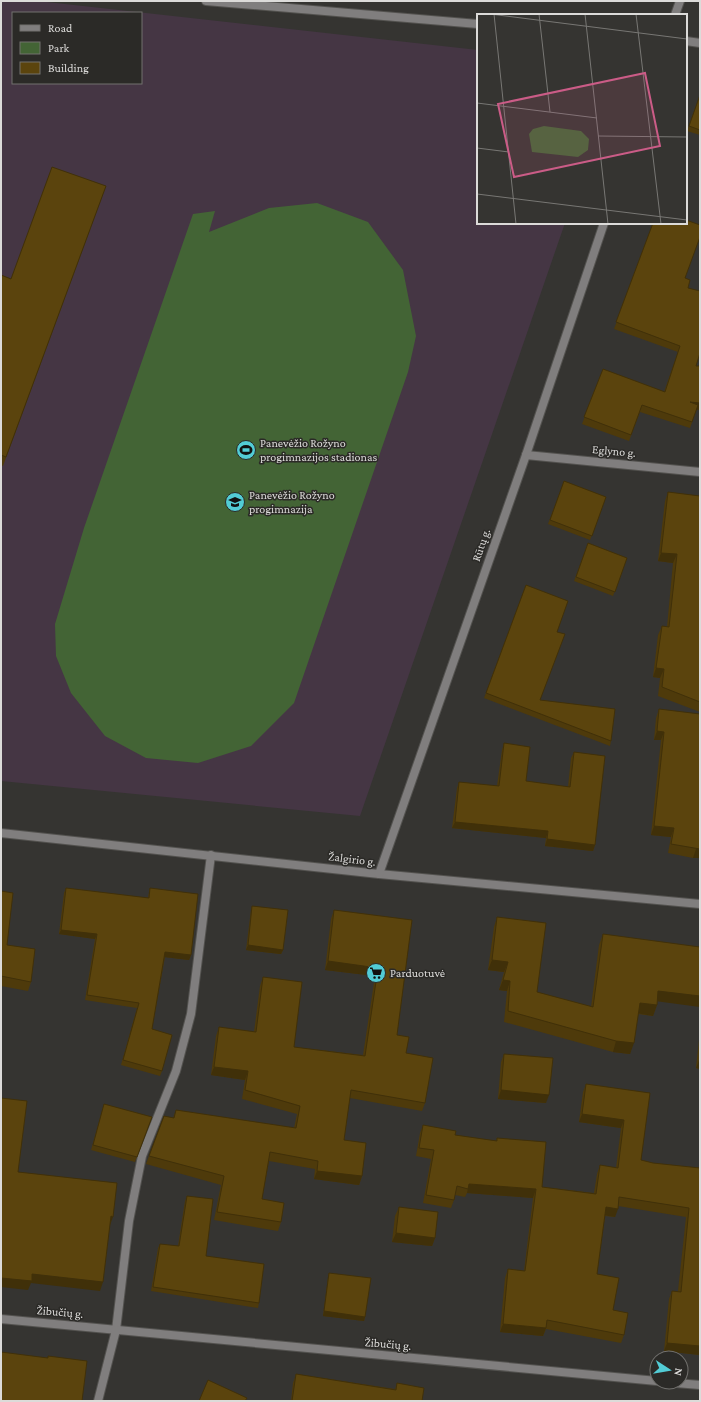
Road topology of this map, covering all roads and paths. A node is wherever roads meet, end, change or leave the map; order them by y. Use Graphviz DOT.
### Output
graph roads {
  1 [pos="206,1"];
  2 [pos="680,1"];
  3 [pos="236,3"];
  4 [pos="675,14"];
  5 [pos="477,24"];
  6 [pos="687,42"];
  7 [pos="700,43"];
  8 [pos="604,224"];
  9 [pos="526,455"];
  10 [pos="700,472"];
  11 [pos="1,833"];
  12 [pos="211,855"];
  13 [pos="379,874"];
  14 [pos="700,904"];
  15 [pos="1,1319"];
  16 [pos="116,1330"];
  17 [pos="649,1380"];
  18 [pos="689,1384"];
  19 [pos="700,1385"];
  20 [pos="98,1401"];
  1 -- 3 [label="street"];
  2 -- 4 [label="street"];
  3 -- 5 [label="street"];
  6 -- 7 [label="street"];
  8 -- 9 [label="street, Rūtų g."];
  9 -- 10 [label="street, Eglyno g."];
  9 -- 13 [label="street, Rūtų g."];
  11 -- 12 [label="street, Žalgirio g."];
  12 -- 13 [label="street, Žalgirio g."];
  12 -- 16 [label="street"];
  13 -- 14 [label="street, Žalgirio g."];
  15 -- 16 [label="street, Žibučių g."];
  16 -- 17 [label="street, Žibučių g."];
  16 -- 20 [label="street"];
  18 -- 19 [label="street"];
}
